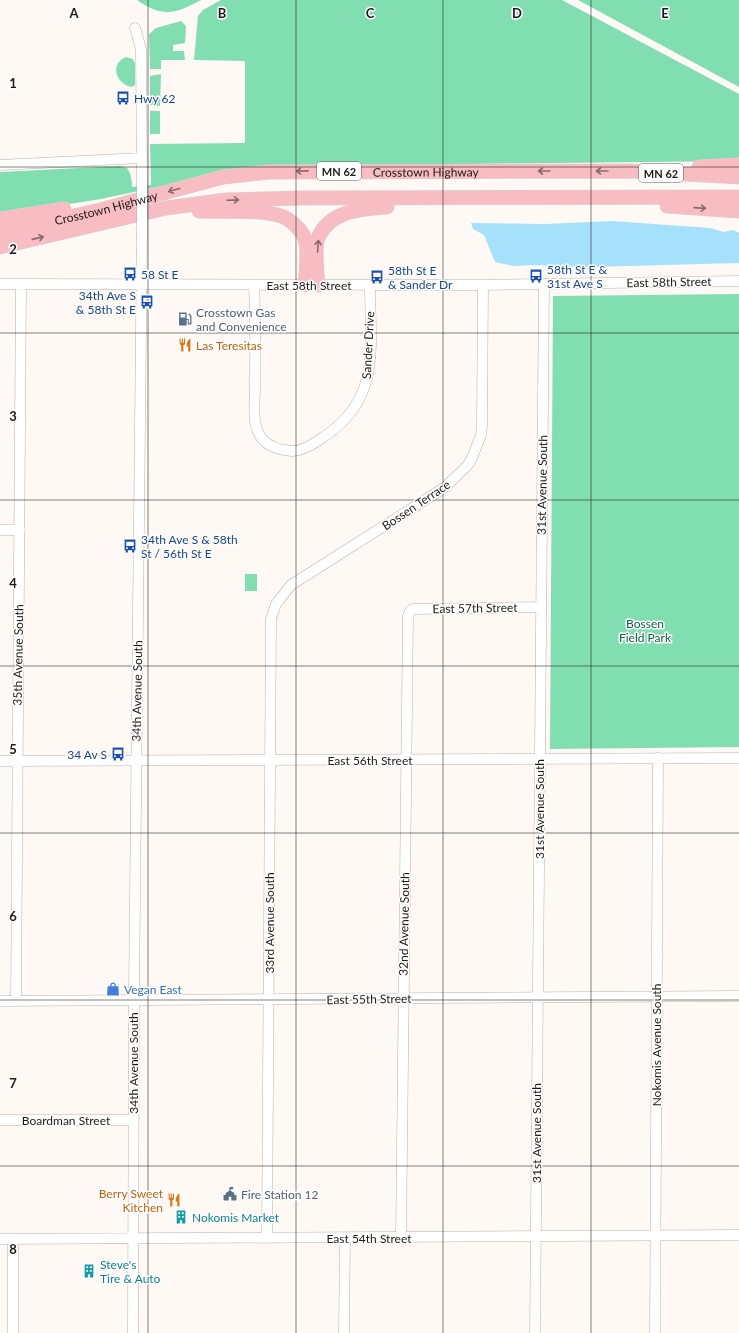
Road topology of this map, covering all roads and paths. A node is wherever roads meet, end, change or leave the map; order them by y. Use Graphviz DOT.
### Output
graph roads {
  1 [pos="135,28"];
  2 [pos="142,158"];
  3 [pos="0,165"];
  4 [pos="739,165"];
  5 [pos="632,171"];
  6 [pos="739,177"];
  7 [pos="739,197"];
  8 [pos="620,198"];
  9 [pos="489,199"];
  10 [pos="166,208"];
  11 [pos="100,210"];
  12 [pos="739,211"];
  13 [pos="0,219"];
  14 [pos="0,233"];
  15 [pos="0,247"];
  16 [pos="739,281"];
  17 [pos="0,284"];
  18 [pos="21,284"];
  19 [pos="140,284"];
  20 [pos="544,284"];
  21 [pos="254,285"];
  22 [pos="311,285"];
  23 [pos="370,285"];
  24 [pos="483,285"];
  25 [pos="0,530"];
  26 [pos="20,530"];
  27 [pos="274,607"];
  28 [pos="540,607"];
  29 [pos="410,611"];
  30 [pos="658,758"];
  31 [pos="739,758"];
  32 [pos="539,759"];
  33 [pos="405,760"];
  34 [pos="0,761"];
  35 [pos="17,761"];
  36 [pos="136,761"];
  37 [pos="270,761"];
  38 [pos="656,996"];
  39 [pos="739,996"];
  40 [pos="537,997"];
  41 [pos="403,998"];
  42 [pos="269,999"];
  43 [pos="134,1000"];
  44 [pos="0,1001"];
  45 [pos="16,1001"];
  46 [pos="0,1120"];
  47 [pos="133,1120"];
  48 [pos="739,1235"];
  49 [pos="655,1236"];
  50 [pos="267,1238"];
  51 [pos="345,1238"];
  52 [pos="401,1238"];
  53 [pos="535,1238"];
  54 [pos="0,1239"];
  55 [pos="13,1239"];
  56 [pos="133,1239"];
  57 [pos="13,1333"];
  58 [pos="132,1333"];
  59 [pos="344,1333"];
  60 [pos="535,1333"];
  61 [pos="655,1333"];
  1 -- 2 [label="street, 34th Avenue South"];
  2 -- 3 [label="street"];
  2 -- 19 [label="street, 34th Avenue South, bridge"];
  4 -- 5 [label="highway"];
  5 -- 6 [label="highway, Crosstown Highway / MN 62"];
  5 -- 11 [label="highway, Crosstown Highway / MN 62, one-way"];
  7 -- 8 [label="highway, Crosstown Highway / MN 62"];
  8 -- 9 [label="highway, Crosstown Highway / MN 62"];
  8 -- 12 [label="highway, one-way"];
  10 -- 9 [label="highway, Crosstown Highway / MN 62, one-way"];
  22 -- 9 [label="highway, one-way"];
  15 -- 10 [label="highway, Crosstown Highway / MN 62, one-way"];
  10 -- 22 [label="highway"];
  11 -- 13 [label="highway"];
  11 -- 14 [label="highway, Crosstown Highway / MN 62"];
  16 -- 20 [label="street, East 58th Street"];
  17 -- 18 [label="street, East 58th Street"];
  18 -- 19 [label="street, East 58th Street"];
  18 -- 26 [label="street, 35th Avenue South"];
  19 -- 21 [label="street, East 58th Street"];
  19 -- 36 [label="street, 34th Avenue South"];
  20 -- 24 [label="street, East 58th Street"];
  20 -- 28 [label="street, 31st Avenue South"];
  21 -- 22 [label="street, East 58th Street"];
  21 -- 23 [label="street, Sander Drive"];
  22 -- 23 [label="street, East 58th Street"];
  23 -- 24 [label="street, East 58th Street"];
  24 -- 27 [label="street, Bossen Terrace"];
  25 -- 26 [label="street"];
  26 -- 35 [label="street, 35th Avenue South"];
  27 -- 37 [label="street, 33rd Avenue South"];
  28 -- 29 [label="street, East 57th Street"];
  28 -- 32 [label="street, 31st Avenue South"];
  29 -- 33 [label="street, 32nd Avenue South"];
  30 -- 31 [label="street, East 56th Street"];
  30 -- 32 [label="street, East 56th Street"];
  30 -- 38 [label="street, Nokomis Avenue South"];
  32 -- 33 [label="street, East 56th Street"];
  32 -- 40 [label="street, 31st Avenue South"];
  33 -- 37 [label="street, East 56th Street"];
  33 -- 41 [label="street, 32nd Avenue South"];
  34 -- 35 [label="street, East 56th Street"];
  35 -- 36 [label="street, East 56th Street"];
  35 -- 45 [label="street, 35th Avenue South"];
  36 -- 37 [label="street, East 56th Street"];
  36 -- 43 [label="street, 34th Avenue South"];
  37 -- 42 [label="street, 33rd Avenue South"];
  38 -- 39 [label="street, East 55th Street"];
  38 -- 40 [label="street, East 55th Street"];
  38 -- 49 [label="street, Nokomis Avenue South"];
  40 -- 41 [label="street, East 55th Street"];
  40 -- 53 [label="street, 31st Avenue South"];
  41 -- 42 [label="street, East 55th Street"];
  41 -- 52 [label="street, 32nd Avenue South"];
  42 -- 43 [label="street, East 55th Street"];
  42 -- 50 [label="street, 33rd Avenue South"];
  43 -- 45 [label="street, East 55th Street"];
  43 -- 47 [label="street, 34th Avenue South"];
  44 -- 45 [label="street, East 55th Street"];
  46 -- 47 [label="street, Boardman Street"];
  47 -- 56 [label="street, 34th Avenue South"];
  48 -- 49 [label="street, East 54th Street"];
  49 -- 53 [label="street, East 54th Street"];
  49 -- 61 [label="street, Nokomis Avenue South"];
  50 -- 51 [label="street, East 54th Street"];
  50 -- 56 [label="street, East 54th Street"];
  51 -- 52 [label="street, East 54th Street"];
  51 -- 59 [label="street"];
  52 -- 53 [label="street, East 54th Street"];
  53 -- 60 [label="street, 31st Avenue South"];
  54 -- 55 [label="street, East 54th Street"];
  55 -- 56 [label="street, East 54th Street"];
  55 -- 57 [label="street"];
  56 -- 58 [label="street, 34th Avenue South"];
}
